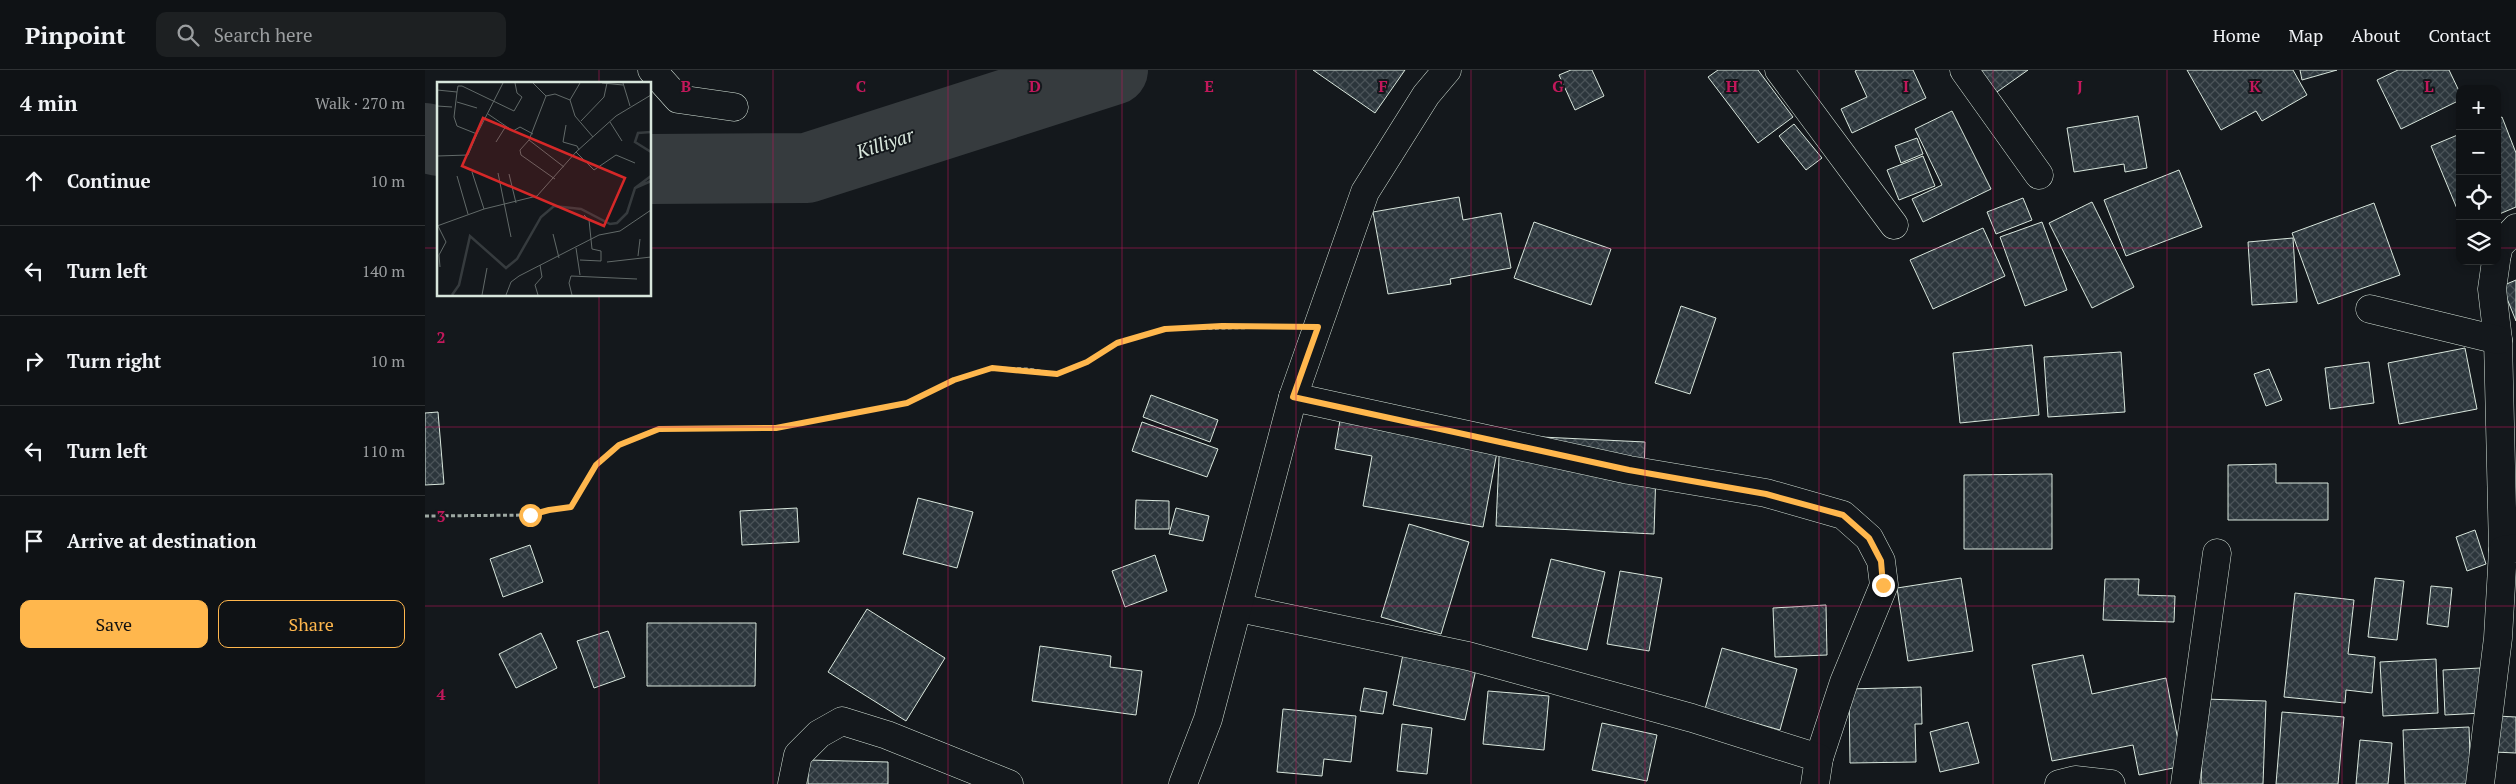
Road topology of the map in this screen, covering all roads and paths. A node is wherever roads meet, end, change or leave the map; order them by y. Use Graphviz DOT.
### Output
graph roads {
  1 [pos="652,70"];
  2 [pos="1447,70"];
  3 [pos="1779,70"];
  4 [pos="1963,70"];
  5 [pos="734,107"];
  6 [pos="2039,175"];
  7 [pos="1894,225"];
  8 [pos="2516,228"];
  9 [pos="2501,244"];
  10 [pos="2495,265"];
  11 [pos="2371,309"];
  12 [pos="1318,327"];
  13 [pos="2498,340"];
  14 [pos="1293,397"];
  15 [pos="425,516"];
  16 [pos="2509,549"];
  17 [pos="2217,553"];
  18 [pos="1239,608"];
  19 [pos="1817,771"];
  20 [pos="792,784"];
  21 [pos="1009,784"];
  22 [pos="1183,784"];
  23 [pos="2059,784"];
  24 [pos="2111,784"];
  25 [pos="2185,784"];
  26 [pos="2480,784"];
  1 -- 5 [label="street"];
  2 -- 12 [label="street"];
  3 -- 7 [label="street"];
  4 -- 6 [label="street"];
  8 -- 9 [label="street"];
  10 -- 13 [label="street"];
  11 -- 13 [label="street"];
  12 -- 14 [label="street"];
  12 -- 15 [label="path"];
  13 -- 16 [label="street"];
  14 -- 18 [label="street"];
  14 -- 19 [label="street"];
  16 -- 26 [label="street"];
  17 -- 25 [label="street"];
  18 -- 19 [label="street"];
  18 -- 22 [label="street"];
  20 -- 21 [label="street"];
  23 -- 24 [label="street"];
}
